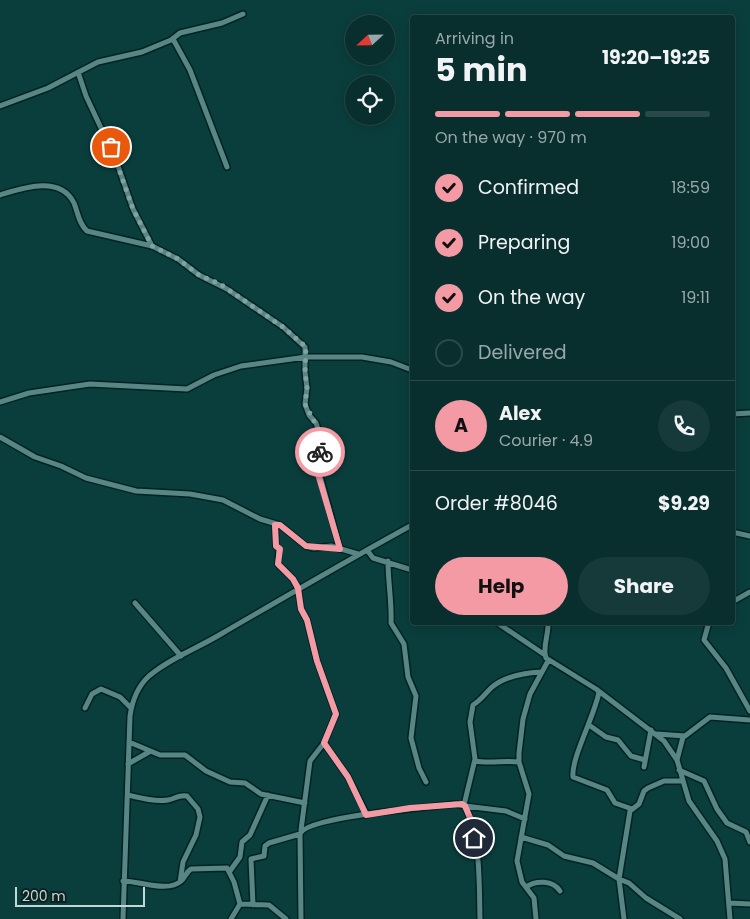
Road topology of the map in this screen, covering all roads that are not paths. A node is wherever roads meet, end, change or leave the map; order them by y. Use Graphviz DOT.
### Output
graph roads {
  1 [pos="243,14"];
  2 [pos="173,38"];
  3 [pos="78,72"];
  4 [pos="0,106"];
  5 [pos="227,167"];
  6 [pos="0,195"];
  7 [pos="152,246"];
  8 [pos="306,357"];
  9 [pos="410,369"];
  10 [pos="0,402"];
  11 [pos="750,413"];
  12 [pos="735,414"];
  13 [pos="0,437"];
  14 [pos="275,525"];
  15 [pos="410,526"];
  16 [pos="735,533"];
  17 [pos="750,536"];
  18 [pos="340,549"];
  19 [pos="367,550"];
  20 [pos="358,554"];
  21 [pos="388,562"];
  22 [pos="410,569"];
  23 [pos="298,588"];
  24 [pos="750,592"];
  25 [pos="735,600"];
  26 [pos="135,603"];
  27 [pos="500,625"];
  28 [pos="548,625"];
  29 [pos="709,625"];
  30 [pos="181,656"];
  31 [pos="545,656"];
  32 [pos="548,661"];
  33 [pos="541,672"];
  34 [pos="599,692"];
  35 [pos="85,708"];
  36 [pos="131,708"];
  37 [pos="750,712"];
  38 [pos="750,720"];
  39 [pos="589,725"];
  40 [pos="651,730"];
  41 [pos="657,734"];
  42 [pos="682,737"];
  43 [pos="129,742"];
  44 [pos="324,743"];
  45 [pos="149,752"];
  46 [pos="645,760"];
  47 [pos="677,760"];
  48 [pos="475,761"];
  49 [pos="519,762"];
  50 [pos="128,764"];
  51 [pos="644,767"];
  52 [pos="678,769"];
  53 [pos="681,781"];
  54 [pos="426,782"];
  55 [pos="128,795"];
  56 [pos="268,795"];
  57 [pos="305,803"];
  58 [pos="464,805"];
  59 [pos="632,809"];
  60 [pos="366,815"];
  61 [pos="525,819"];
  62 [pos="750,829"];
  63 [pos="743,830"];
  64 [pos="300,832"];
  65 [pos="521,837"];
  66 [pos="750,842"];
  67 [pos="230,871"];
  68 [pos="619,879"];
  69 [pos="124,881"];
  70 [pos="180,882"];
  71 [pos="526,887"];
  72 [pos="560,891"];
  73 [pos="728,903"];
  74 [pos="240,904"];
  75 [pos="750,904"];
  76 [pos="253,905"];
  77 [pos="123,919"];
  78 [pos="231,919"];
  79 [pos="286,919"];
  80 [pos="301,919"];
  81 [pos="480,919"];
  82 [pos="536,919"];
  83 [pos="624,919"];
  84 [pos="680,919"];
  85 [pos="730,919"];
  1 -- 2 [label="street"];
  2 -- 3 [label="street"];
  2 -- 5 [label="street"];
  3 -- 4 [label="street"];
  3 -- 7 [label="street"];
  6 -- 7 [label="street"];
  7 -- 8 [label="street"];
  8 -- 9 [label="street"];
  8 -- 10 [label="street"];
  8 -- 18 [label="street"];
  11 -- 12 [label="street"];
  13 -- 14 [label="street"];
  14 -- 18 [label="street"];
  14 -- 23 [label="street"];
  15 -- 19 [label="street"];
  16 -- 17 [label="street"];
  18 -- 20 [label="street"];
  19 -- 20 [label="street"];
  19 -- 21 [label="street"];
  20 -- 23 [label="street"];
  21 -- 22 [label="street"];
  21 -- 54 [label="street"];
  23 -- 30 [label="street"];
  23 -- 44 [label="street"];
  24 -- 25 [label="street"];
  26 -- 30 [label="street"];
  27 -- 31 [label="street"];
  28 -- 31 [label="street"];
  29 -- 37 [label="street"];
  30 -- 36 [label="street"];
  31 -- 32 [label="street"];
  32 -- 33 [label="street"];
  32 -- 34 [label="street"];
  33 -- 48 [label="street"];
  33 -- 49 [label="street"];
  34 -- 39 [label="street"];
  34 -- 40 [label="street"];
  35 -- 36 [label="street"];
  36 -- 43 [label="street"];
  38 -- 42 [label="street"];
  39 -- 46 [label="street"];
  39 -- 59 [label="street"];
  40 -- 41 [label="street"];
  40 -- 46 [label="street"];
  41 -- 42 [label="street"];
  41 -- 47 [label="street"];
  42 -- 47 [label="street"];
  43 -- 45 [label="street"];
  43 -- 50 [label="street"];
  44 -- 57 [label="street"];
  44 -- 60 [label="street"];
  45 -- 50 [label="street"];
  45 -- 56 [label="street"];
  46 -- 51 [label="street"];
  47 -- 52 [label="street"];
  48 -- 49 [label="street"];
  48 -- 58 [label="street"];
  49 -- 61 [label="street"];
  50 -- 55 [label="street"];
  52 -- 53 [label="street"];
  52 -- 63 [label="street"];
  53 -- 59 [label="street"];
  53 -- 73 [label="street"];
  55 -- 69 [label="street"];
  55 -- 70 [label="street"];
  56 -- 57 [label="street"];
  56 -- 67 [label="street"];
  57 -- 64 [label="street"];
  58 -- 60 [label="street"];
  58 -- 61 [label="street"];
  58 -- 81 [label="street"];
  59 -- 68 [label="street"];
  60 -- 64 [label="street"];
  61 -- 65 [label="street"];
  62 -- 63 [label="street"];
  63 -- 66 [label="street"];
  64 -- 76 [label="street"];
  64 -- 80 [label="street"];
  65 -- 68 [label="street"];
  65 -- 71 [label="street"];
  67 -- 70 [label="street"];
  67 -- 74 [label="street"];
  68 -- 83 [label="street"];
  68 -- 84 [label="street"];
  69 -- 70 [label="street"];
  69 -- 77 [label="street"];
  71 -- 72 [label="street"];
  71 -- 82 [label="street"];
  73 -- 75 [label="street"];
  73 -- 85 [label="street"];
  74 -- 76 [label="street"];
  74 -- 78 [label="street"];
  76 -- 79 [label="street"];
}
